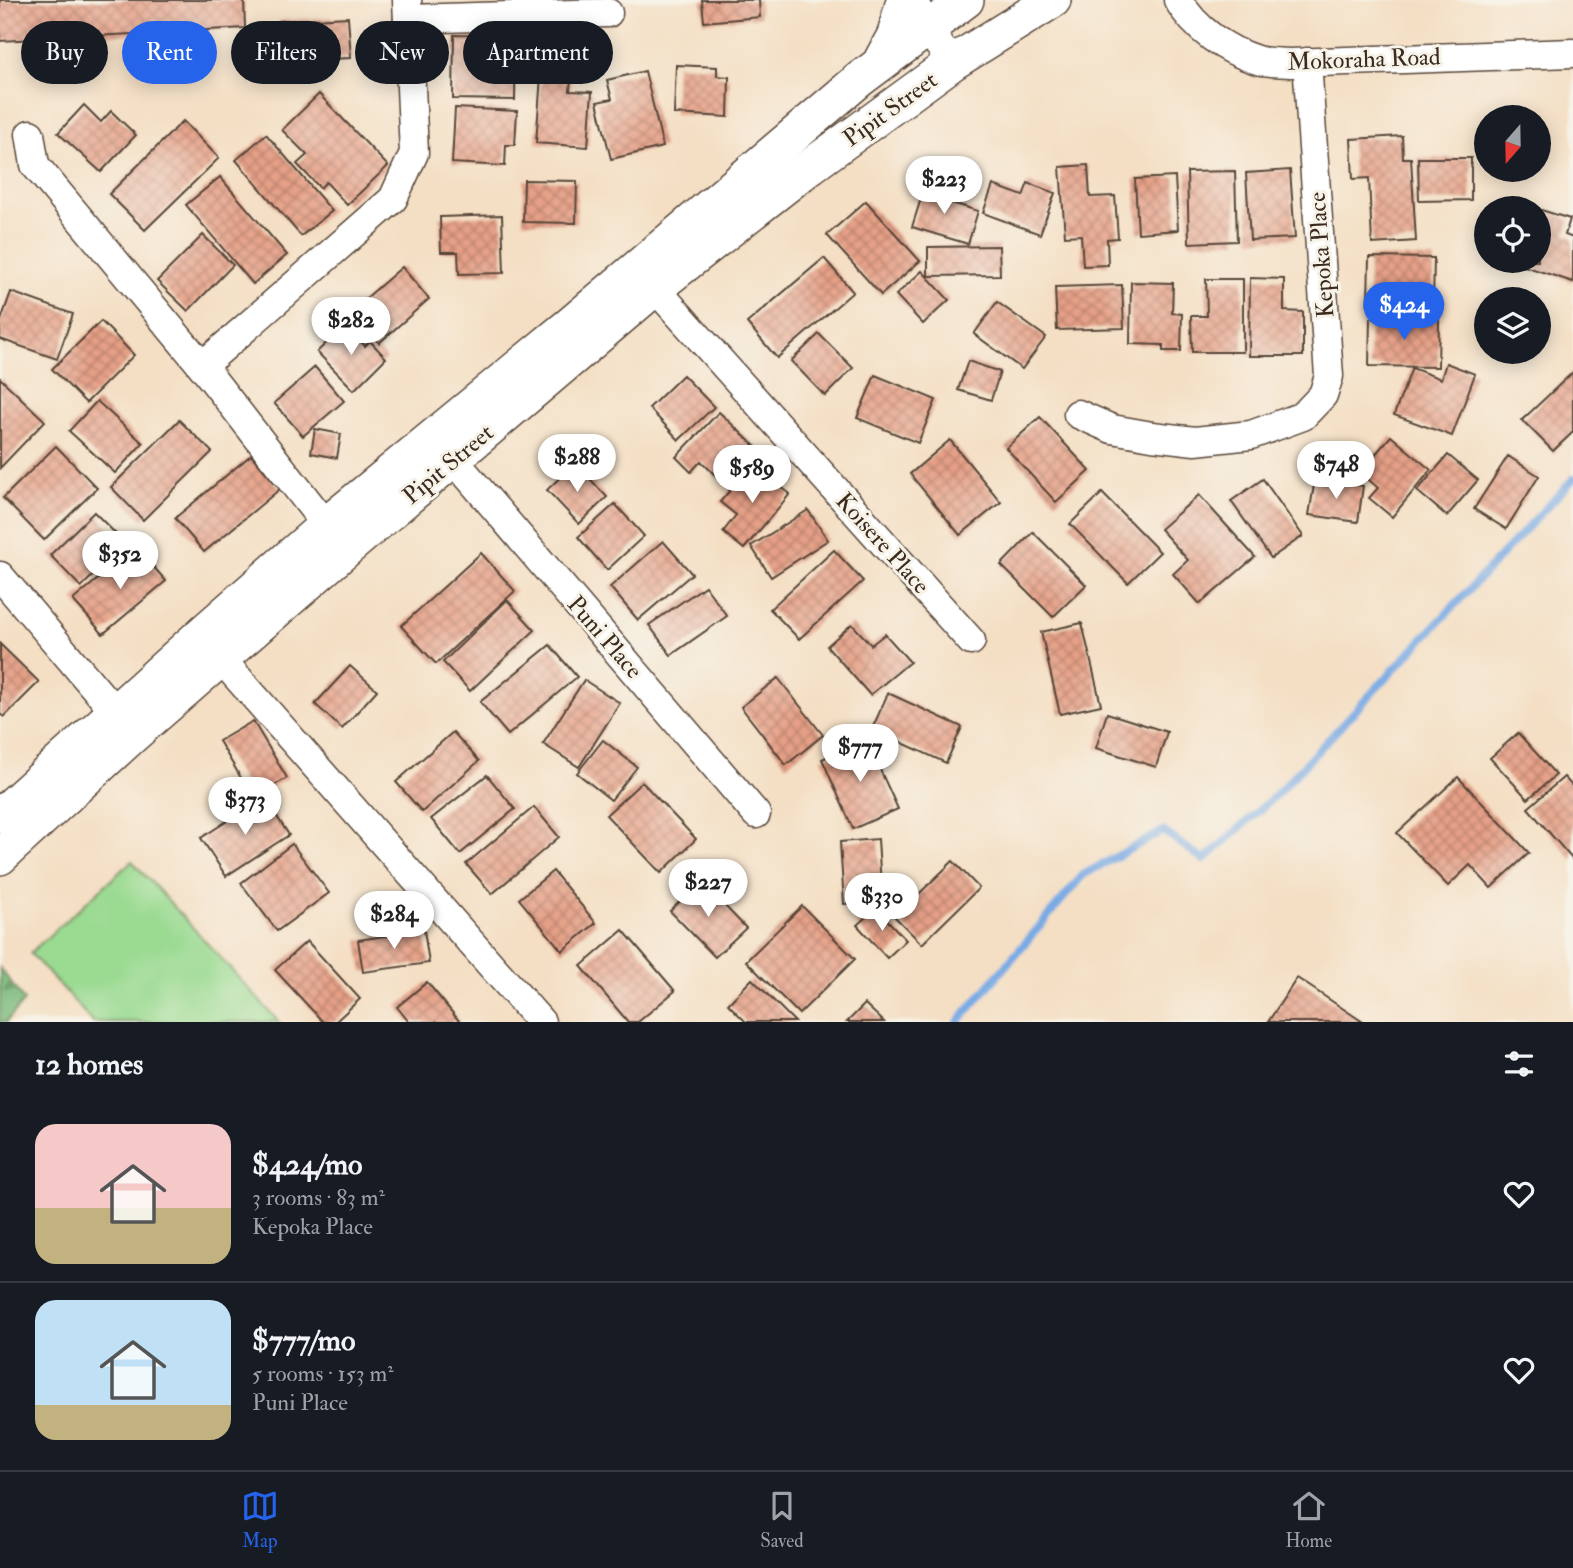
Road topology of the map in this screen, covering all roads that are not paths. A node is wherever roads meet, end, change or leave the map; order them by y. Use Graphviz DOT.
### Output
graph roads {
  1 [pos="904,0"];
  2 [pos="966,0"];
  3 [pos="1053,0"];
  4 [pos="1178,0"];
  5 [pos="407,10"];
  6 [pos="608,13"];
  7 [pos="920,14"];
  8 [pos="1573,52"];
  9 [pos="880,62"];
  10 [pos="1307,62"];
  11 [pos="952,64"];
  12 [pos="30,134"];
  13 [pos="655,288"];
  14 [pos="202,366"];
  15 [pos="1078,414"];
  16 [pos="454,460"];
  17 [pos="326,525"];
  18 [pos="0,576"];
  19 [pos="971,641"];
  20 [pos="222,660"];
  21 [pos="116,713"];
  22 [pos="756,814"];
  23 [pos="0,816"];
  24 [pos="0,857"];
  25 [pos="541,1022"];
  1 -- 9 [label="main road"];
  2 -- 7 [label="main road, Pipit Street"];
  3 -- 11 [label="main road, Pipit Street"];
  4 -- 10 [label="street, Mokoraha Road"];
  5 -- 6 [label="street"];
  5 -- 14 [label="street"];
  7 -- 9 [label="main road, Pipit Street"];
  7 -- 11 [label="street"];
  8 -- 10 [label="street, Mokoraha Road"];
  9 -- 17 [label="main road, Pipit Street"];
  10 -- 15 [label="street, Kepoka Place"];
  11 -- 13 [label="main road, Pipit Street"];
  12 -- 14 [label="street"];
  13 -- 16 [label="main road, Pipit Street"];
  13 -- 19 [label="street, Koisere Place"];
  14 -- 17 [label="street"];
  16 -- 20 [label="main road, Pipit Street"];
  16 -- 22 [label="street, Puni Place"];
  17 -- 21 [label="main road, Pipit Street"];
  18 -- 21 [label="street"];
  20 -- 24 [label="main road, Pipit Street"];
  20 -- 25 [label="street"];
  21 -- 23 [label="main road, Pipit Street"];
}
